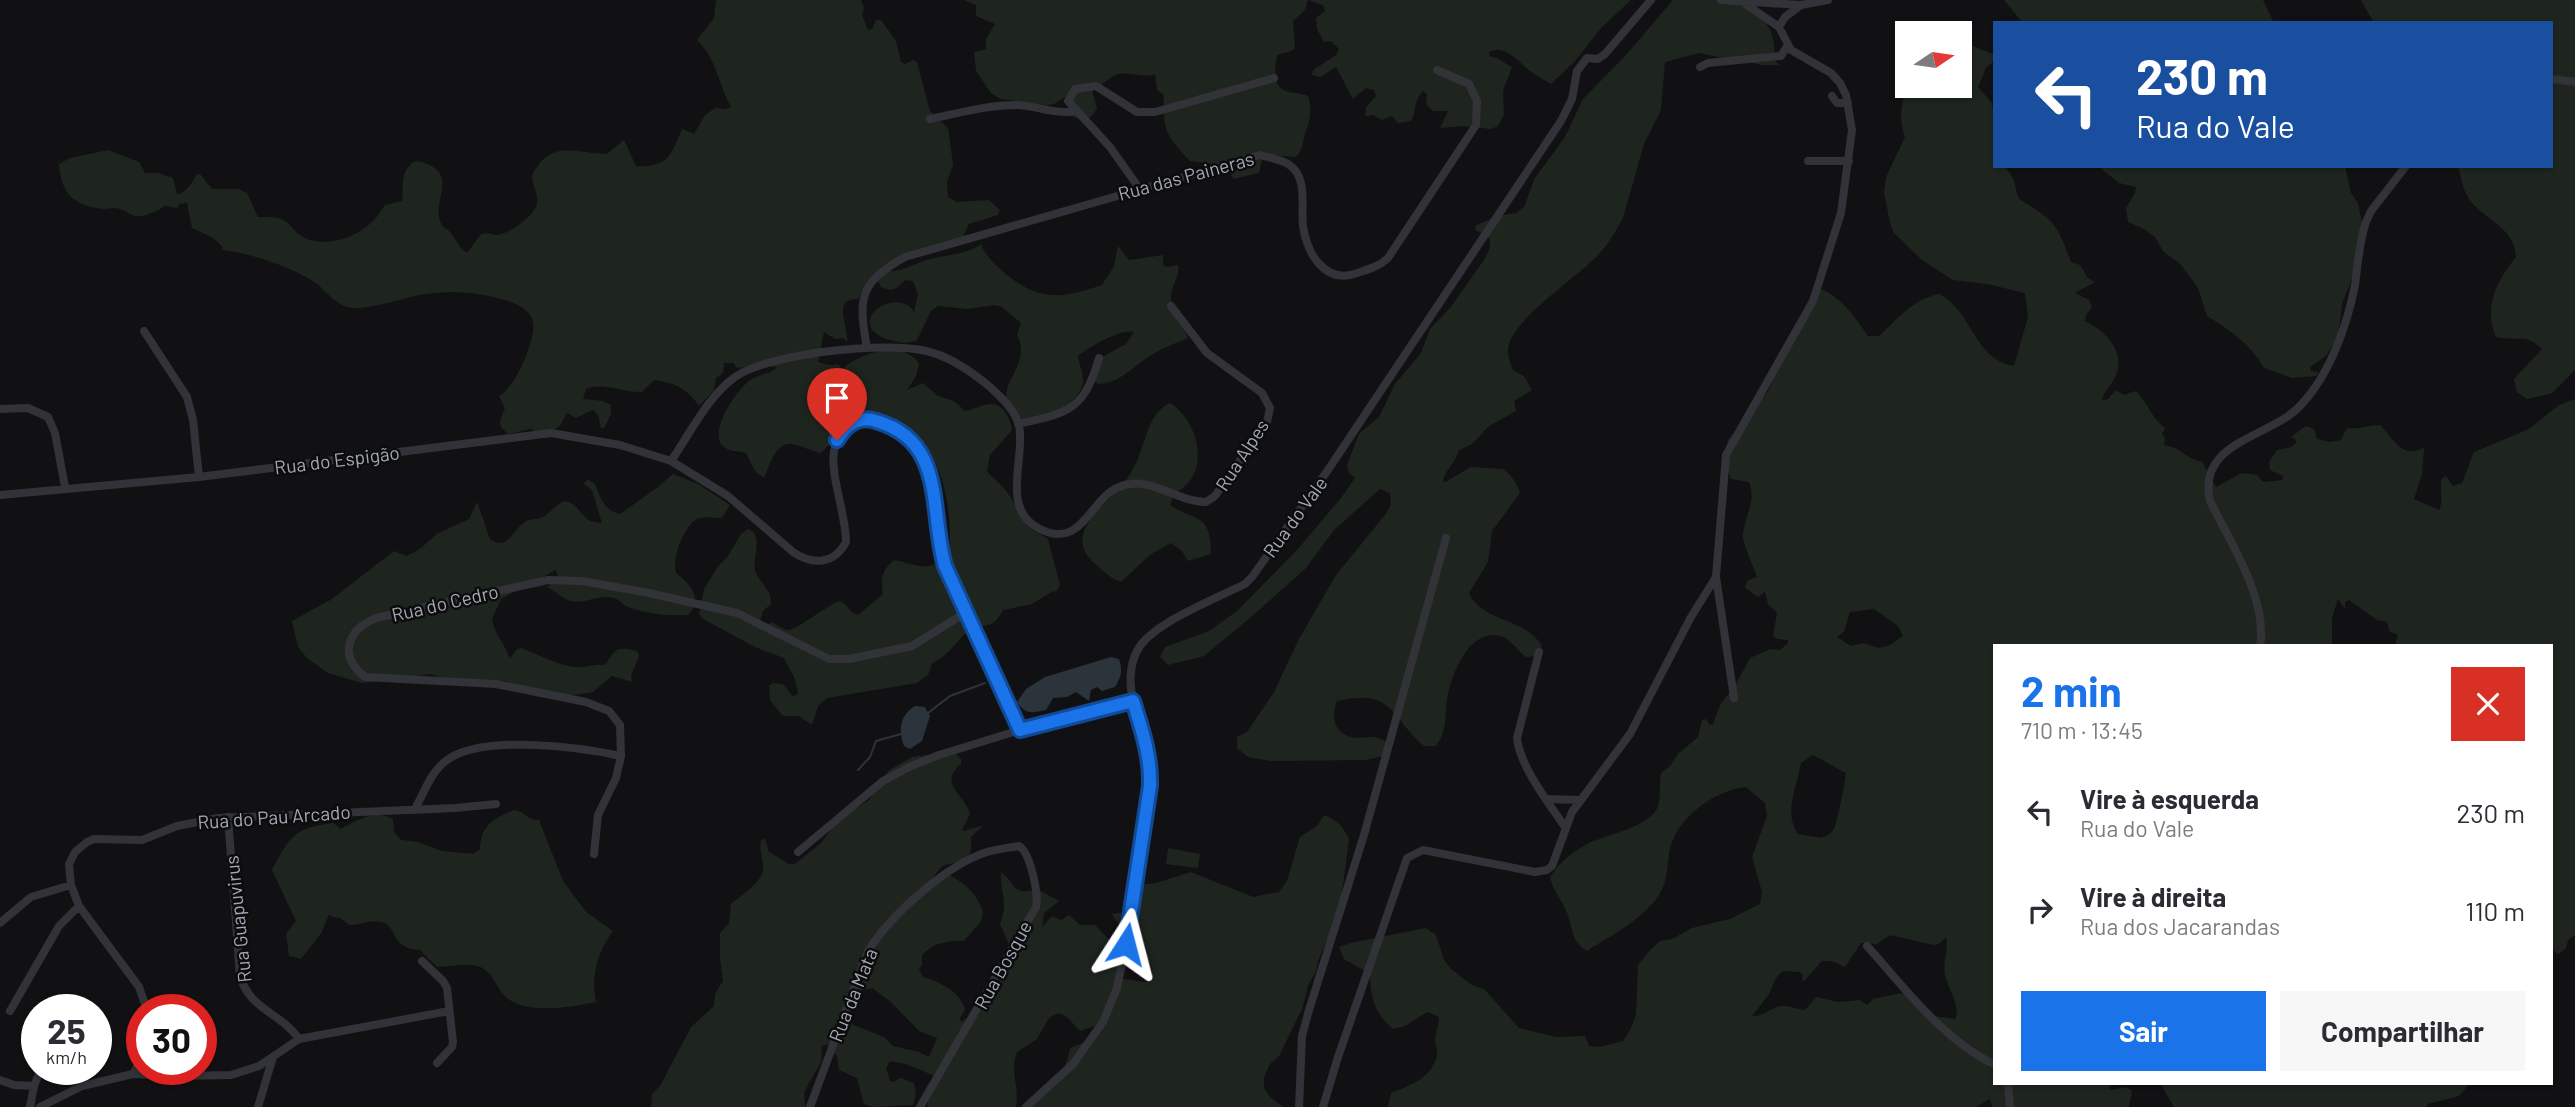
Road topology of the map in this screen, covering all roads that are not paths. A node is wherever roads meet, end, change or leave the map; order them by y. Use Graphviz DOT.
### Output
graph roads {
  1 [pos="1651,0"];
  2 [pos="1721,0"];
  3 [pos="1828,0"];
  4 [pos="1744,3"];
  5 [pos="1801,5"];
  6 [pos="1779,27"];
  7 [pos="1788,45"];
  8 [pos="1700,67"];
  9 [pos="1437,70"];
  10 [pos="1274,78"];
  11 [pos="2553,79"];
  12 [pos="2575,82"];
  13 [pos="1832,96"];
  14 [pos="1848,103"];
  15 [pos="1077,111"];
  16 [pos="930,119"];
  17 [pos="1808,161"];
  18 [pos="1849,161"];
  19 [pos="2404,168"];
  20 [pos="1139,188"];
  21 [pos="1171,306"];
  22 [pos="144,331"];
  23 [pos="867,348"];
  24 [pos="1098,358"];
  25 [pos="0,409"];
  26 [pos="1018,424"];
  27 [pos="671,461"];
  28 [pos="199,477"];
  29 [pos="65,487"];
  30 [pos="0,495"];
  31 [pos="1446,538"];
  32 [pos="1716,577"];
  33 [pos="965,613"];
  34 [pos="2260,644"];
  35 [pos="1539,652"];
  36 [pos="1734,698"];
  37 [pos="1133,701"];
  38 [pos="1020,730"];
  39 [pos="621,756"];
  40 [pos="1547,799"];
  41 [pos="1579,800"];
  42 [pos="496,804"];
  43 [pos="415,809"];
  44 [pos="228,817"];
  45 [pos="1565,827"];
  46 [pos="798,852"];
  47 [pos="988,852"];
  48 [pos="594,854"];
  49 [pos="71,885"];
  50 [pos="79,906"];
  51 [pos="0,923"];
  52 [pos="1867,946"];
  53 [pos="422,961"];
  54 [pos="141,994"];
  55 [pos="10,1010"];
  56 [pos="449,1011"];
  57 [pos="299,1039"];
  58 [pos="273,1057"];
  59 [pos="436,1063"];
  60 [pos="1993,1064"];
  61 [pos="217,1075"];
  62 [pos="126,1076"];
  63 [pos="0,1080"];
  64 [pos="2008,1085"];
  65 [pos="34,1086"];
  66 [pos="30,1107"];
  67 [pos="40,1107"];
  68 [pos="258,1107"];
  69 [pos="810,1107"];
  70 [pos="920,1107"];
  71 [pos="1026,1107"];
  72 [pos="1299,1107"];
  73 [pos="1323,1107"];
  74 [pos="2010,1107"];
  1 -- 37 [label="street, Rua do Vale"];
  2 -- 4 [label="street"];
  3 -- 5 [label="street"];
  4 -- 5 [label="street"];
  4 -- 6 [label="street"];
  5 -- 6 [label="street"];
  6 -- 7 [label="street"];
  7 -- 8 [label="street"];
  7 -- 14 [label="street"];
  9 -- 20 [label="street, Rua das Paineras"];
  10 -- 15 [label="street"];
  11 -- 12 [label="street"];
  13 -- 14 [label="street"];
  14 -- 18 [label="street"];
  15 -- 16 [label="street"];
  15 -- 20 [label="street"];
  17 -- 18 [label="street"];
  18 -- 32 [label="street"];
  19 -- 34 [label="street"];
  20 -- 23 [label="street, Rua das Paineras"];
  21 -- 26 [label="street, Rua Alpes"];
  22 -- 28 [label="street"];
  23 -- 26 [label="street"];
  23 -- 27 [label="street"];
  24 -- 26 [label="street"];
  25 -- 29 [label="street"];
  27 -- 28 [label="street, Rua do Espigão"];
  27 -- 33 [label="street, Rua do Espigão"];
  28 -- 29 [label="street, Rua do Espigão"];
  29 -- 30 [label="street, Rua do Espigão"];
  31 -- 72 [label="street"];
  32 -- 36 [label="street"];
  32 -- 41 [label="street"];
  33 -- 38 [label="street"];
  33 -- 39 [label="street, Rua do Cedro"];
  35 -- 40 [label="street"];
  37 -- 38 [label="street"];
  37 -- 71 [label="street, Rua do Vale"];
  38 -- 46 [label="street"];
  39 -- 43 [label="street"];
  39 -- 48 [label="street, Rua do Cedro"];
  40 -- 41 [label="street"];
  40 -- 45 [label="street"];
  41 -- 45 [label="street"];
  42 -- 43 [label="street, Rua do Pau Arcado"];
  43 -- 44 [label="street, Rua do Pau Arcado"];
  44 -- 49 [label="street, Rua do Pau Arcado"];
  44 -- 57 [label="street, Rua Guapuvirus"];
  45 -- 73 [label="street"];
  47 -- 69 [label="street, Rua da Mata"];
  47 -- 70 [label="street, Rua Bosque"];
  49 -- 50 [label="street, Rua do Pau Arcado"];
  49 -- 51 [label="street"];
  50 -- 54 [label="street, Rua do Pau Arcado"];
  50 -- 55 [label="street"];
  52 -- 60 [label="street"];
  53 -- 56 [label="street"];
  56 -- 57 [label="street"];
  56 -- 59 [label="street"];
  57 -- 58 [label="street"];
  58 -- 61 [label="street"];
  58 -- 68 [label="street"];
  62 -- 67 [label="street"];
  63 -- 65 [label="street"];
  64 -- 74 [label="street"];
  65 -- 66 [label="street"];
}
